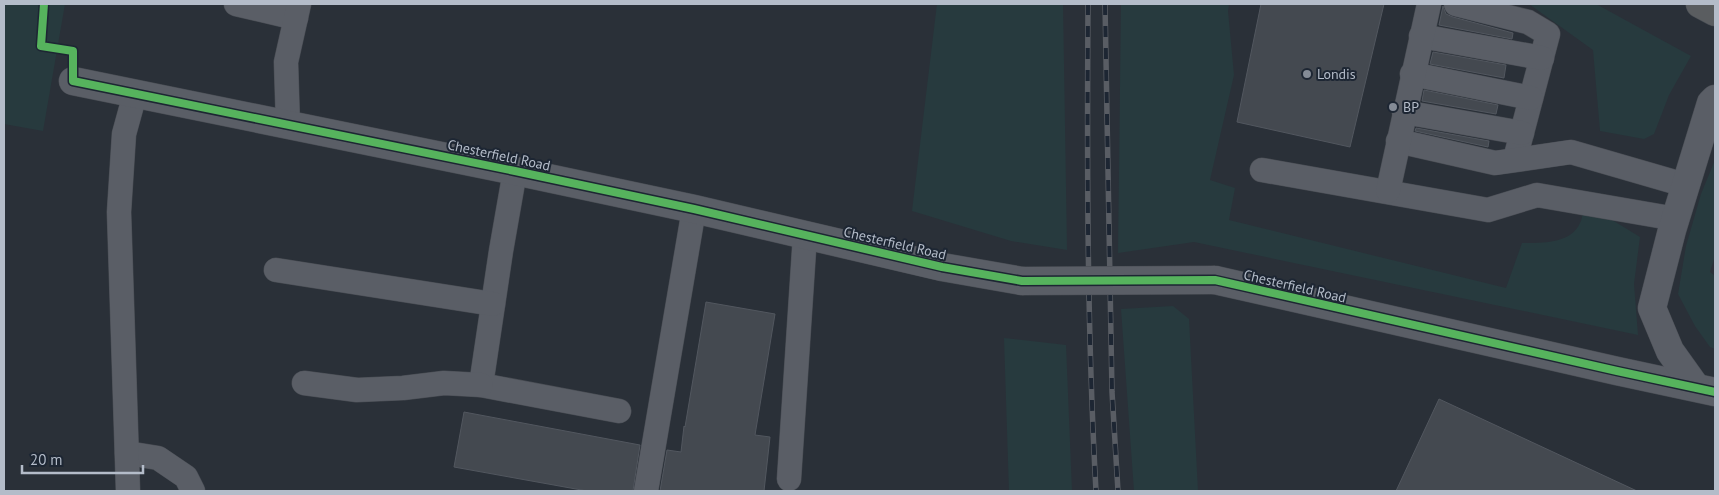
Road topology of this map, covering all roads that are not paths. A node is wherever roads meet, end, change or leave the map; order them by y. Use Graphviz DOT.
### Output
graph roads {
  1 [pos="236,4"];
  2 [pos="1429,4"];
  3 [pos="1456,4"];
  4 [pos="1700,4"];
  5 [pos="298,11"];
  6 [pos="1715,12"];
  7 [pos="1421,36"];
  8 [pos="1542,58"];
  9 [pos="1412,74"];
  10 [pos="72,81"];
  11 [pos="135,94"];
  12 [pos="1531,98"];
  13 [pos="1715,100"];
  14 [pos="1404,112"];
  15 [pos="288,126"];
  16 [pos="1522,133"];
  17 [pos="1398,141"];
  18 [pos="1515,159"];
  19 [pos="1262,170"];
  20 [pos="515,171"];
  21 [pos="1685,185"];
  22 [pos="1388,192"];
  23 [pos="694,209"];
  24 [pos="1676,219"];
  25 [pos="805,235"];
  26 [pos="276,270"];
  27 [pos="493,304"];
  28 [pos="304,383"];
  29 [pos="481,385"];
  30 [pos="1705,389"];
  31 [pos="618,411"];
  32 [pos="127,453"];
  33 [pos="789,479"];
  34 [pos="128,491"];
  35 [pos="193,491"];
  36 [pos="646,491"];
  1 -- 5 [label="lane"];
  2 -- 7 [label="lane"];
  3 -- 8 [label="lane"];
  4 -- 6 [label="highway"];
  5 -- 15 [label="lane"];
  7 -- 8 [label="lane"];
  7 -- 9 [label="lane"];
  8 -- 12 [label="lane"];
  9 -- 12 [label="lane"];
  9 -- 14 [label="lane"];
  10 -- 11 [label="street, Chesterfield Road"];
  11 -- 15 [label="street, Chesterfield Road"];
  11 -- 32 [label="lane"];
  12 -- 16 [label="lane"];
  13 -- 21 [label="street"];
  14 -- 16 [label="lane"];
  14 -- 17 [label="lane"];
  15 -- 20 [label="street, Chesterfield Road"];
  16 -- 18 [label="lane"];
  17 -- 18 [label="lane"];
  17 -- 22 [label="lane"];
  18 -- 21 [label="lane"];
  19 -- 22 [label="lane"];
  20 -- 23 [label="street, Chesterfield Road"];
  20 -- 27 [label="lane"];
  21 -- 24 [label="street"];
  22 -- 24 [label="lane"];
  23 -- 25 [label="street, Chesterfield Road"];
  23 -- 36 [label="lane"];
  24 -- 30 [label="street"];
  25 -- 30 [label="street, Chesterfield Road, bridge"];
  25 -- 33 [label="lane"];
  26 -- 27 [label="lane"];
  27 -- 29 [label="lane"];
  28 -- 29 [label="lane"];
  29 -- 31 [label="lane"];
  32 -- 34 [label="lane"];
  32 -- 35 [label="lane"];
}
